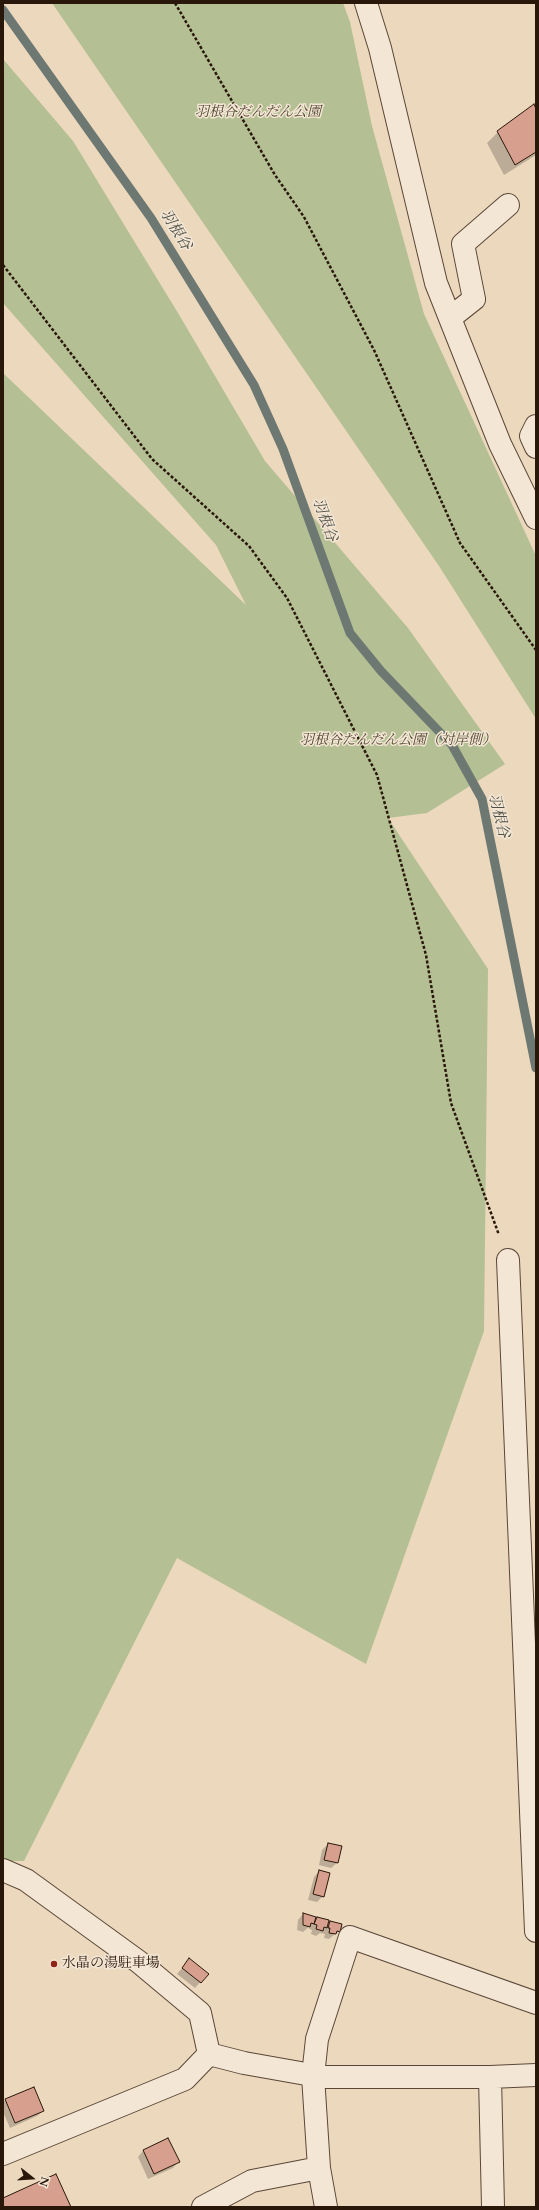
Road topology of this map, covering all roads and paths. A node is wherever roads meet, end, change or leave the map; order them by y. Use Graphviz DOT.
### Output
graph roads {
  1 [pos="175,3"];
  2 [pos="366,3"];
  3 [pos="508,205"];
  4 [pos="3,265"];
  5 [pos="450,318"];
  6 [pos="536,426"];
  7 [pos="536,447"];
  8 [pos="536,518"];
  9 [pos="536,650"];
  10 [pos="508,1260"];
  11 [pos="3,1870"];
  12 [pos="536,1931"];
  13 [pos="536,2003"];
  14 [pos="209,2054"];
  15 [pos="536,2075"];
  16 [pos="313,2076"];
  17 [pos="490,2077"];
  18 [pos="3,2154"];
  19 [pos="320,2168"];
  20 [pos="203,2207"];
  21 [pos="326,2207"];
  22 [pos="492,2207"];
  1 -- 9 [label="path"];
  2 -- 5 [label="street"];
  3 -- 5 [label="street"];
  4 -- 10 [label="path"];
  5 -- 8 [label="street"];
  6 -- 7 [label="street"];
  10 -- 12 [label="street"];
  11 -- 14 [label="street"];
  13 -- 16 [label="street"];
  14 -- 16 [label="street"];
  14 -- 18 [label="street"];
  15 -- 17 [label="street"];
  16 -- 17 [label="street"];
  16 -- 19 [label="street"];
  17 -- 22 [label="street"];
  19 -- 20 [label="street"];
  19 -- 21 [label="street"];
}
